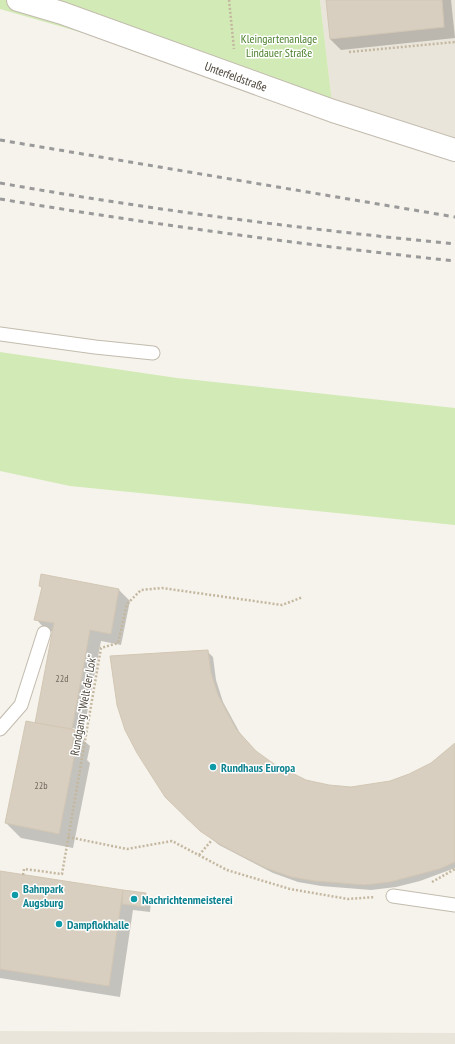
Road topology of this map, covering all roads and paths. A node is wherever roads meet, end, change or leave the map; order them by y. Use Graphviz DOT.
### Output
graph roads {
  1 [pos="18,0"];
  2 [pos="229,0"];
  3 [pos="455,42"];
  4 [pos="349,52"];
  5 [pos="230,75"];
  6 [pos="455,150"];
  7 [pos="0,334"];
  8 [pos="153,353"];
  9 [pos="303,597"];
  10 [pos="44,633"];
  11 [pos="0,729"];
  12 [pos="68,837"];
  13 [pos="212,840"];
  14 [pos="199,855"];
  15 [pos="455,869"];
  16 [pos="23,875"];
  17 [pos="429,885"];
  18 [pos="393,896"];
  19 [pos="455,904"];
  1 -- 5 [label="street, Unterfeldstraße"];
  2 -- 5 [label="path"];
  3 -- 4 [label="path"];
  5 -- 6 [label="street, Unterfeldstraße"];
  7 -- 8 [label="lane"];
  9 -- 12 [label="path, Rundgang \"Welt der Lok\""];
  10 -- 11 [label="lane"];
  12 -- 14 [label="path"];
  12 -- 16 [label="path, Rundgang \"Welt der Lok\""];
  13 -- 14 [label="path"];
  14 -- 18 [label="path"];
  15 -- 17 [label="path"];
  18 -- 19 [label="lane"];
}
